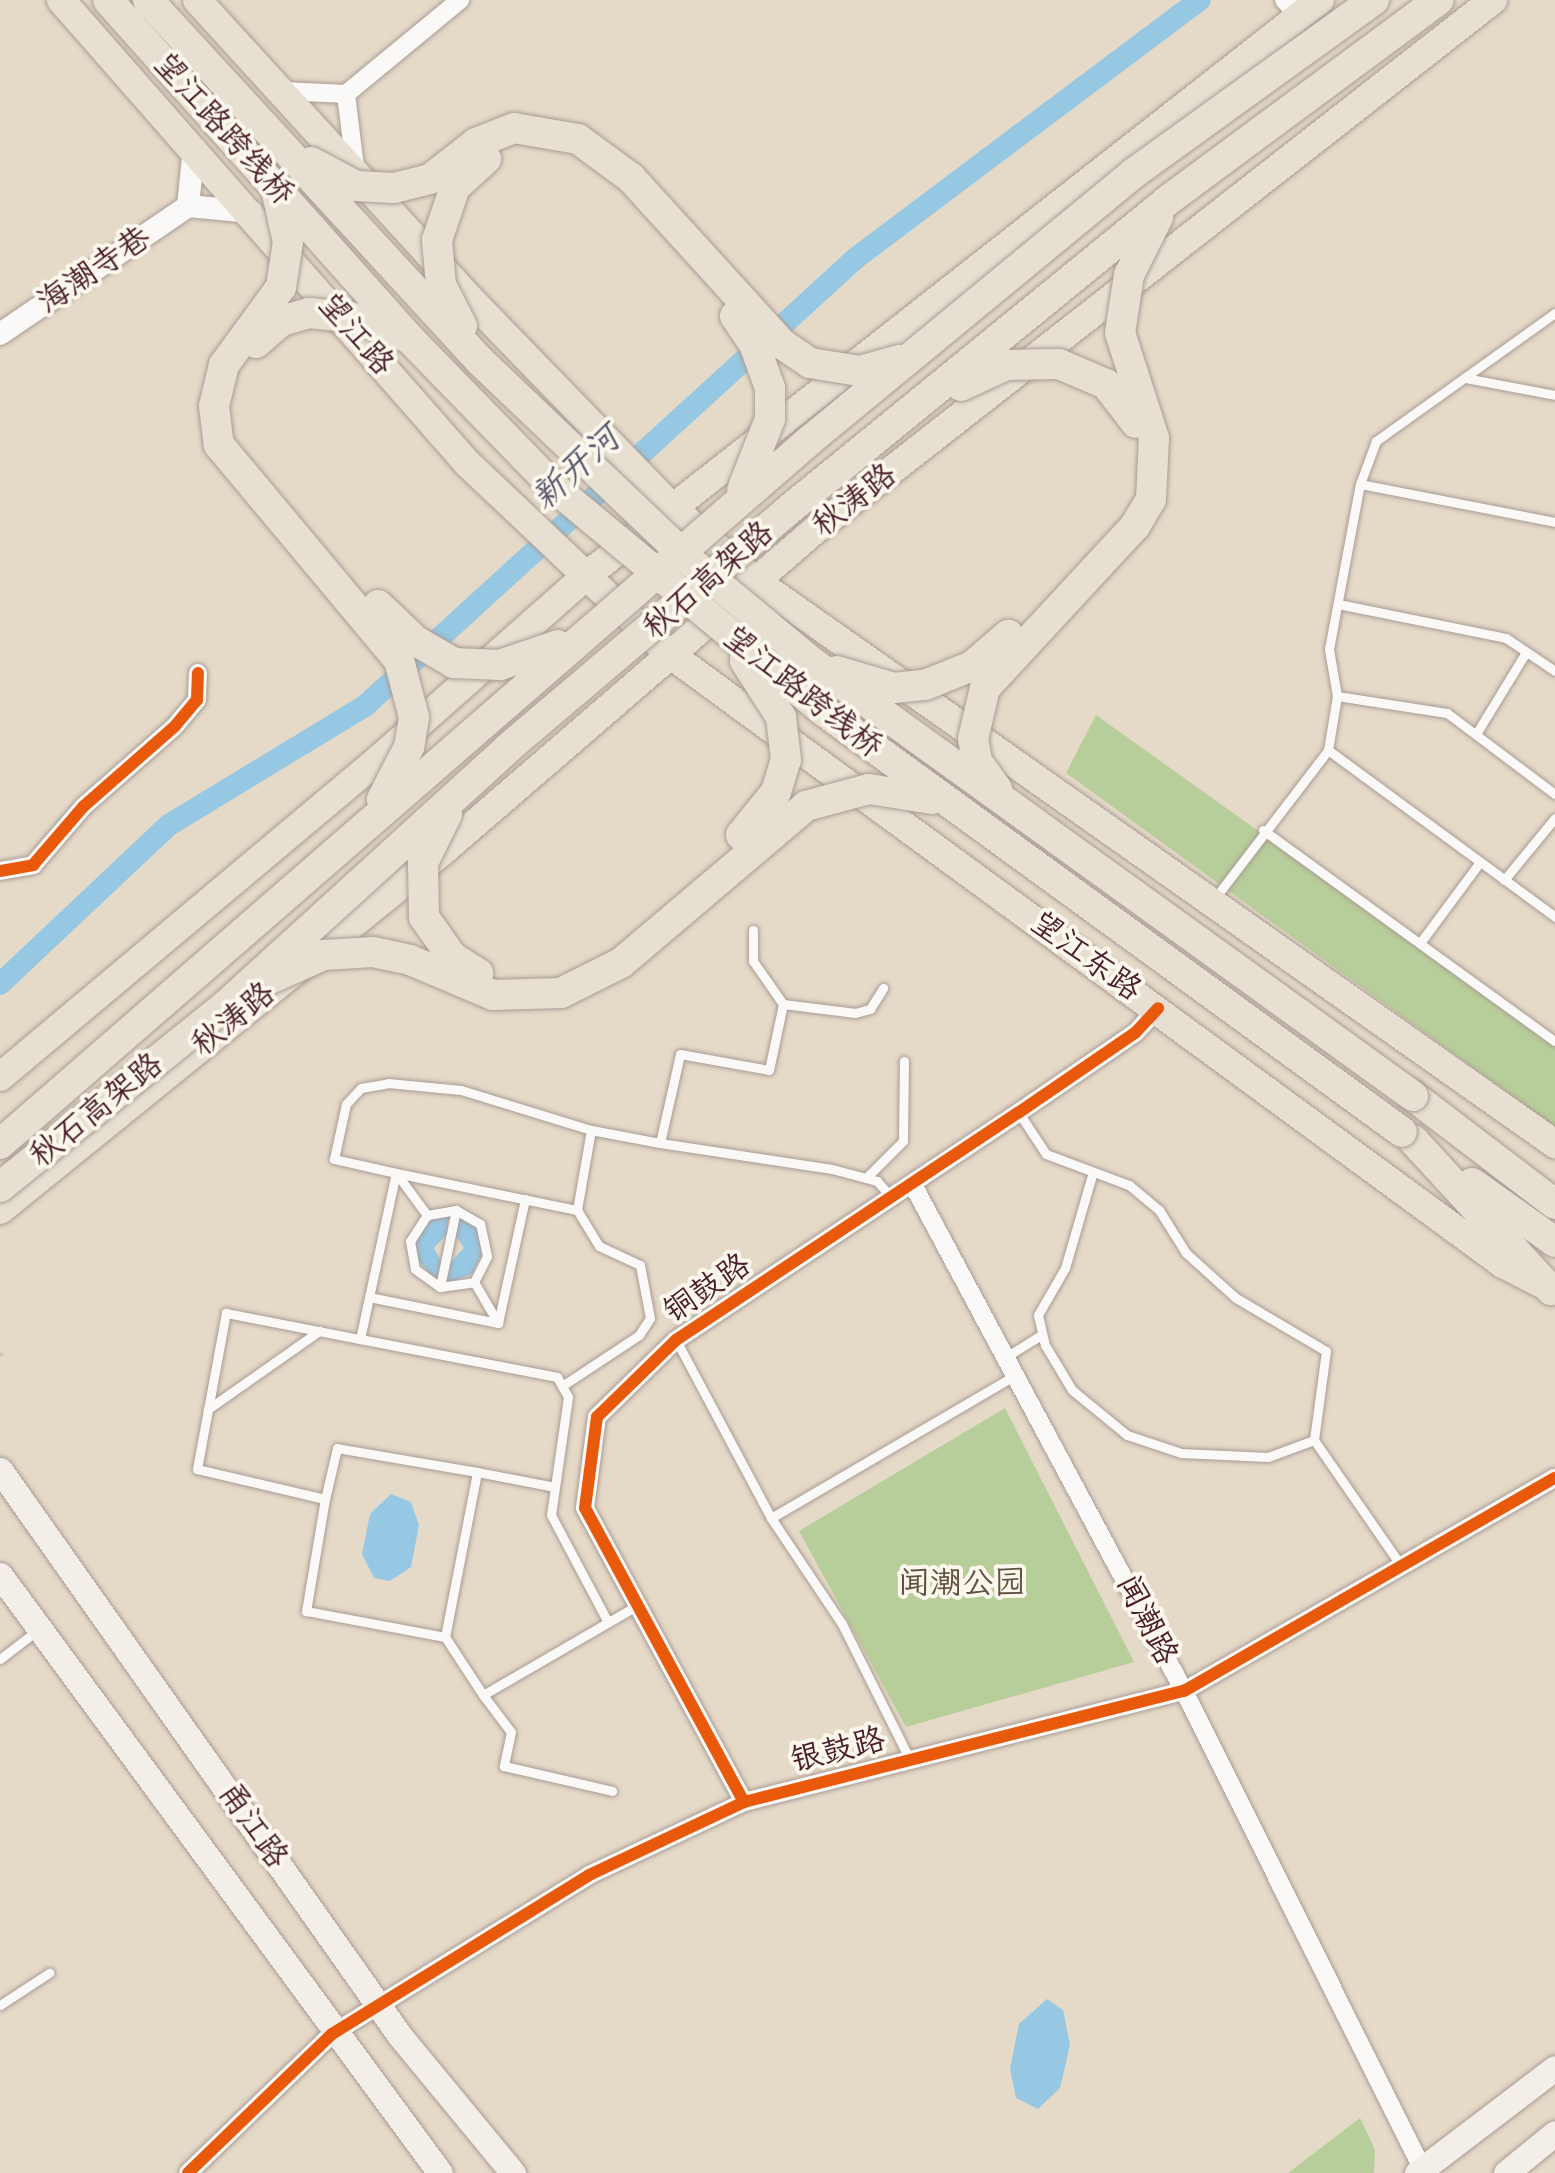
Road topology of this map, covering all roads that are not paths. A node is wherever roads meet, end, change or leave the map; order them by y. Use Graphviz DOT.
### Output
graph roads {
  1 [pos="61,0"];
  2 [pos="108,0"];
  3 [pos="148,0"];
  4 [pos="197,0"];
  5 [pos="460,0"];
  6 [pos="1374,0"];
  7 [pos="1439,0"];
  8 [pos="1493,0"];
  9 [pos="1301,5"];
  10 [pos="283,90"];
  11 [pos="346,94"];
  12 [pos="268,131"];
  13 [pos="194,147"];
  14 [pos="356,169"];
  15 [pos="275,186"];
  16 [pos="1167,202"];
  17 [pos="188,206"];
  18 [pos="252,212"];
  19 [pos="1555,314"];
  20 [pos="0,334"];
  21 [pos="409,338"];
  22 [pos="920,349"];
  23 [pos="479,360"];
  24 [pos="1465,378"];
  25 [pos="938,391"];
  26 [pos="1555,395"];
  27 [pos="1360,484"];
  28 [pos="672,507"];
  29 [pos="725,514"];
  30 [pos="1555,522"];
  31 [pos="579,569"];
  32 [pos="754,580"];
  33 [pos="1338,604"];
  34 [pos="720,626"];
  35 [pos="592,628"];
  36 [pos="667,652"];
  37 [pos="1526,652"];
  38 [pos="813,663"];
  39 [pos="1555,671"];
  40 [pos="198,673"];
  41 [pos="1337,696"];
  42 [pos="1476,734"];
  43 [pos="1328,750"];
  44 [pos="473,778"];
  45 [pos="1555,794"];
  46 [pos="957,810"];
  47 [pos="1555,818"];
  48 [pos="1264,830"];
  49 [pos="356,832"];
  50 [pos="1059,845"];
  51 [pos="1480,862"];
  52 [pos="0,872"];
  53 [pos="1504,880"];
  54 [pos="1213,900"];
  55 [pos="1555,917"];
  56 [pos="753,930"];
  57 [pos="1420,943"];
  58 [pos="883,988"];
  59 [pos="783,1004"];
  60 [pos="226,1006"];
  61 [pos="1158,1008"];
  62 [pos="1554,1038"];
  63 [pos="904,1061"];
  64 [pos="0,1077"];
  65 [pos="1018,1113"];
  66 [pos="591,1130"];
  67 [pos="1407,1136"];
  68 [pos="0,1144"];
  69 [pos="660,1144"];
  70 [pos="1555,1144"];
  71 [pos="396,1173"];
  72 [pos="1092,1175"];
  73 [pos="866,1178"];
  74 [pos="913,1185"];
  75 [pos="0,1187"];
  76 [pos="525,1199"];
  77 [pos="892,1199"];
  78 [pos="1555,1204"];
  79 [pos="0,1210"];
  80 [pos="456,1210"];
  81 [pos="577,1210"];
  82 [pos="427,1215"];
  83 [pos="1555,1242"];
  84 [pos="474,1282"];
  85 [pos="440,1287"];
  86 [pos="1553,1291"];
  87 [pos="369,1296"];
  88 [pos="498,1323"];
  89 [pos="320,1331"];
  90 [pos="1042,1334"];
  91 [pos="360,1339"];
  92 [pos="676,1340"];
  93 [pos="1008,1355"];
  94 [pos="1018,1372"];
  95 [pos="562,1386"];
  96 [pos="208,1408"];
  97 [pos="1314,1440"];
  98 [pos="0,1470"];
  99 [pos="478,1472"];
  100 [pos="1555,1478"];
  101 [pos="554,1487"];
  102 [pos="325,1499"];
  103 [pos="771,1518"];
  104 [pos="1403,1570"];
  105 [pos="0,1575"];
  106 [pos="638,1605"];
  107 [pos="608,1622"];
  108 [pos="38,1630"];
  109 [pos="445,1636"];
  110 [pos="0,1659"];
  111 [pos="1184,1692"];
  112 [pos="483,1695"];
  113 [pos="910,1760"];
  114 [pos="612,1790"];
  115 [pos="744,1802"];
  116 [pos="50,1973"];
  117 [pos="377,2004"];
  118 [pos="0,2005"];
  119 [pos="332,2034"];
  120 [pos="1555,2068"];
  121 [pos="1555,2133"];
  122 [pos="1420,2171"];
  123 [pos="188,2173"];
  124 [pos="440,2173"];
  125 [pos="514,2173"];
  126 [pos="1506,2173"];
  1 -- 13 [label="main road, 望江路"];
  2 -- 15 [label="highway, 望江路跨线桥, bridge"];
  3 -- 12 [label="highway, 望江路跨线桥, bridge"];
  4 -- 10 [label="main road"];
  5 -- 11 [label="street"];
  6 -- 22 [label="highway, 秋石高架路, bridge"];
  7 -- 16 [label="highway, 秋石高架路, bridge"];
  8 -- 32 [label="main road, 秋涛路"];
  9 -- 28 [label="main road"];
  10 -- 11 [label="street"];
  10 -- 14 [label="main road"];
  11 -- 14 [label="street"];
  12 -- 22 [label="highway, bridge"];
  12 -- 23 [label="highway, 望江路跨线桥, bridge"];
  13 -- 17 [label="street"];
  13 -- 18 [label="main road, 望江路"];
  14 -- 28 [label="main road"];
  15 -- 21 [label="highway, 望江路跨线桥, bridge"];
  15 -- 49 [label="highway, bridge"];
  16 -- 25 [label="highway, 秋石高架路, bridge"];
  16 -- 50 [label="highway, bridge"];
  17 -- 18 [label="street"];
  17 -- 20 [label="street, 海潮寺巷"];
  18 -- 31 [label="main road, 望江路"];
  19 -- 24 [label="lane"];
  21 -- 34 [label="highway, 望江路跨线桥, bridge"];
  21 -- 35 [label="highway, bridge"];
  22 -- 29 [label="highway, 秋石高架路, bridge"];
  23 -- 29 [label="highway, bridge"];
  23 -- 38 [label="highway, 望江路跨线桥, bridge"];
  24 -- 26 [label="lane"];
  24 -- 27 [label="lane"];
  25 -- 38 [label="highway, bridge"];
  25 -- 44 [label="highway, 秋石高架路, bridge"];
  27 -- 30 [label="lane"];
  27 -- 33 [label="lane"];
  28 -- 31 [label="main road"];
  28 -- 32 [label="main road"];
  29 -- 35 [label="highway, 秋石高架路, bridge"];
  31 -- 36 [label="main road, 望江路"];
  31 -- 64 [label="main road"];
  32 -- 36 [label="main road, 秋涛路"];
  32 -- 54 [label="main road"];
  33 -- 37 [label="lane"];
  33 -- 41 [label="lane"];
  34 -- 44 [label="highway, bridge"];
  34 -- 46 [label="highway, 望江路跨线桥, bridge"];
  35 -- 49 [label="highway, 秋石高架路, bridge"];
  36 -- 61 [label="main road, 望江东路"];
  36 -- 79 [label="main road, 秋涛路"];
  37 -- 39 [label="lane"];
  37 -- 42 [label="lane"];
  38 -- 50 [label="highway, 望江路跨线桥, bridge"];
  40 -- 52 [label="street"];
  41 -- 42 [label="lane"];
  41 -- 43 [label="lane"];
  42 -- 45 [label="lane"];
  43 -- 48 [label="lane"];
  43 -- 51 [label="lane"];
  44 -- 60 [label="highway, 秋石高架路, bridge"];
  46 -- 60 [label="highway, bridge"];
  46 -- 67 [label="highway, 望江路跨线桥, bridge"];
  47 -- 53 [label="lane"];
  48 -- 54 [label="lane"];
  48 -- 57 [label="lane"];
  49 -- 68 [label="highway, 秋石高架路, bridge"];
  50 -- 78 [label="highway, 望江路跨线桥, bridge"];
  51 -- 53 [label="lane"];
  51 -- 57 [label="lane"];
  53 -- 55 [label="lane"];
  54 -- 70 [label="main road"];
  56 -- 59 [label="lane"];
  57 -- 62 [label="lane"];
  58 -- 59 [label="lane"];
  59 -- 69 [label="lane"];
  60 -- 75 [label="highway, 秋石高架路, bridge"];
  61 -- 65 [label="street, 铜鼓路"];
  61 -- 86 [label="main road, 望江东路"];
  63 -- 73 [label="lane"];
  65 -- 72 [label="lane"];
  65 -- 74 [label="street, 铜鼓路"];
  66 -- 69 [label="lane"];
  66 -- 71 [label="lane"];
  66 -- 81 [label="lane"];
  67 -- 83 [label="highway"];
  67 -- 86 [label="highway"];
  69 -- 73 [label="lane"];
  71 -- 76 [label="lane"];
  71 -- 82 [label="lane"];
  71 -- 87 [label="lane"];
  72 -- 90 [label="lane"];
  72 -- 97 [label="lane"];
  73 -- 77 [label="lane"];
  74 -- 77 [label="street, 铜鼓路"];
  74 -- 93 [label="street, 闻潮路"];
  76 -- 81 [label="lane"];
  76 -- 88 [label="lane"];
  77 -- 92 [label="street, 铜鼓路"];
  80 -- 82 [label="lane"];
  80 -- 84 [label="lane"];
  80 -- 85 [label="lane"];
  81 -- 95 [label="lane"];
  82 -- 85 [label="lane"];
  84 -- 85 [label="lane"];
  84 -- 88 [label="lane"];
  87 -- 88 [label="lane"];
  87 -- 91 [label="lane"];
  89 -- 91 [label="lane"];
  89 -- 96 [label="lane"];
  89 -- 96 [label="lane"];
  90 -- 93 [label="lane"];
  90 -- 97 [label="lane"];
  91 -- 95 [label="lane"];
  92 -- 103 [label="lane"];
  92 -- 106 [label="street, 铜鼓路"];
  93 -- 94 [label="street, 闻潮路"];
  94 -- 103 [label="lane"];
  94 -- 111 [label="street, 闻潮路"];
  95 -- 101 [label="lane"];
  96 -- 102 [label="lane"];
  97 -- 104 [label="lane"];
  98 -- 117 [label="main road, 甬江路"];
  99 -- 101 [label="lane"];
  99 -- 102 [label="lane"];
  99 -- 109 [label="lane"];
  100 -- 104 [label="street, 银鼓路"];
  101 -- 107 [label="lane"];
  102 -- 109 [label="lane"];
  103 -- 113 [label="lane"];
  104 -- 111 [label="street, 银鼓路"];
  105 -- 108 [label="main road, 甬江路"];
  106 -- 107 [label="lane"];
  106 -- 115 [label="street, 铜鼓路"];
  107 -- 112 [label="lane"];
  108 -- 110 [label="lane"];
  108 -- 119 [label="main road, 甬江路"];
  109 -- 112 [label="lane"];
  111 -- 113 [label="street, 银鼓路"];
  111 -- 122 [label="street, 闻潮路"];
  112 -- 114 [label="lane"];
  113 -- 115 [label="street, 银鼓路"];
  115 -- 117 [label="street, 银鼓路"];
  116 -- 118 [label="lane"];
  117 -- 119 [label="street, 银鼓路"];
  117 -- 125 [label="main road, 甬江路"];
  119 -- 123 [label="street, 银鼓路"];
  119 -- 124 [label="main road, 甬江路"];
  120 -- 122 [label="main road"];
  121 -- 126 [label="main road"];
}
